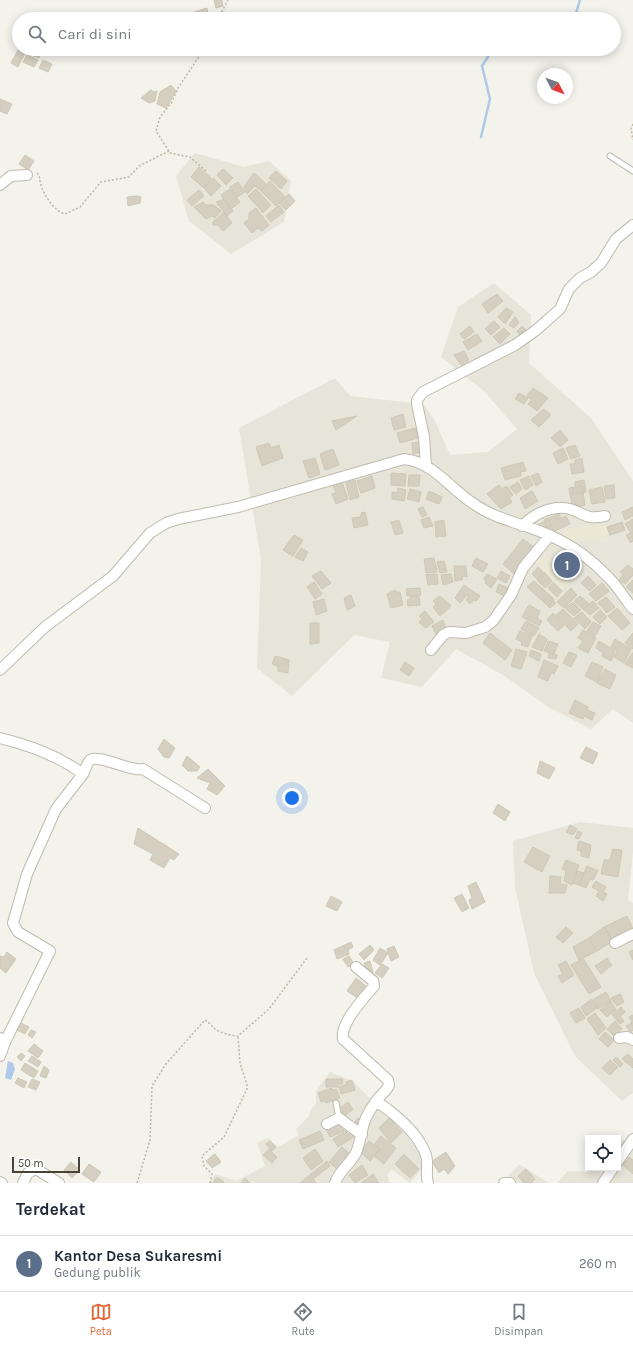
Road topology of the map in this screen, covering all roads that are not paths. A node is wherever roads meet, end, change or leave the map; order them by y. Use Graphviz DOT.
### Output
graph roads {
  1 [pos="610,156"];
  2 [pos="633,171"];
  3 [pos="27,175"];
  4 [pos="0,185"];
  5 [pos="633,225"];
  6 [pos="426,465"];
  7 [pos="605,516"];
  8 [pos="522,526"];
  9 [pos="550,535"];
  10 [pos="633,609"];
  11 [pos="432,650"];
  12 [pos="0,670"];
  13 [pos="0,738"];
  14 [pos="83,774"];
  15 [pos="205,808"];
  16 [pos="633,934"];
  17 [pos="615,943"];
  18 [pos="356,967"];
  19 [pos="619,1038"];
  20 [pos="3,1040"];
  21 [pos="633,1040"];
  22 [pos="0,1056"];
  23 [pos="376,1101"];
  24 [pos="336,1103"];
  25 [pos="339,1118"];
  26 [pos="327,1124"];
  27 [pos="362,1135"];
  28 [pos="633,1139"];
  29 [pos="621,1156"];
  30 [pos="611,1171"];
  31 [pos="23,1183"];
  32 [pos="59,1183"];
  33 [pos="335,1183"];
  34 [pos="428,1183"];
  35 [pos="504,1183"];
  36 [pos="510,1183"];
  37 [pos="603,1183"];
  1 -- 2 [label="lane"];
  3 -- 4 [label="street"];
  5 -- 6 [label="street"];
  6 -- 8 [label="street"];
  6 -- 12 [label="street"];
  7 -- 8 [label="street"];
  8 -- 9 [label="street"];
  9 -- 10 [label="street"];
  9 -- 11 [label="street"];
  13 -- 14 [label="street"];
  14 -- 15 [label="street"];
  14 -- 20 [label="street"];
  16 -- 17 [label="street"];
  18 -- 23 [label="street"];
  19 -- 21 [label="street"];
  20 -- 22 [label="street"];
  23 -- 27 [label="street"];
  23 -- 34 [label="street"];
  24 -- 25 [label="lane"];
  25 -- 26 [label="street"];
  25 -- 27 [label="street"];
  27 -- 33 [label="street"];
  28 -- 29 [label="street"];
  30 -- 37 [label="street"];
  31 -- 32 [label="street"];
  35 -- 36 [label="street"];
}
